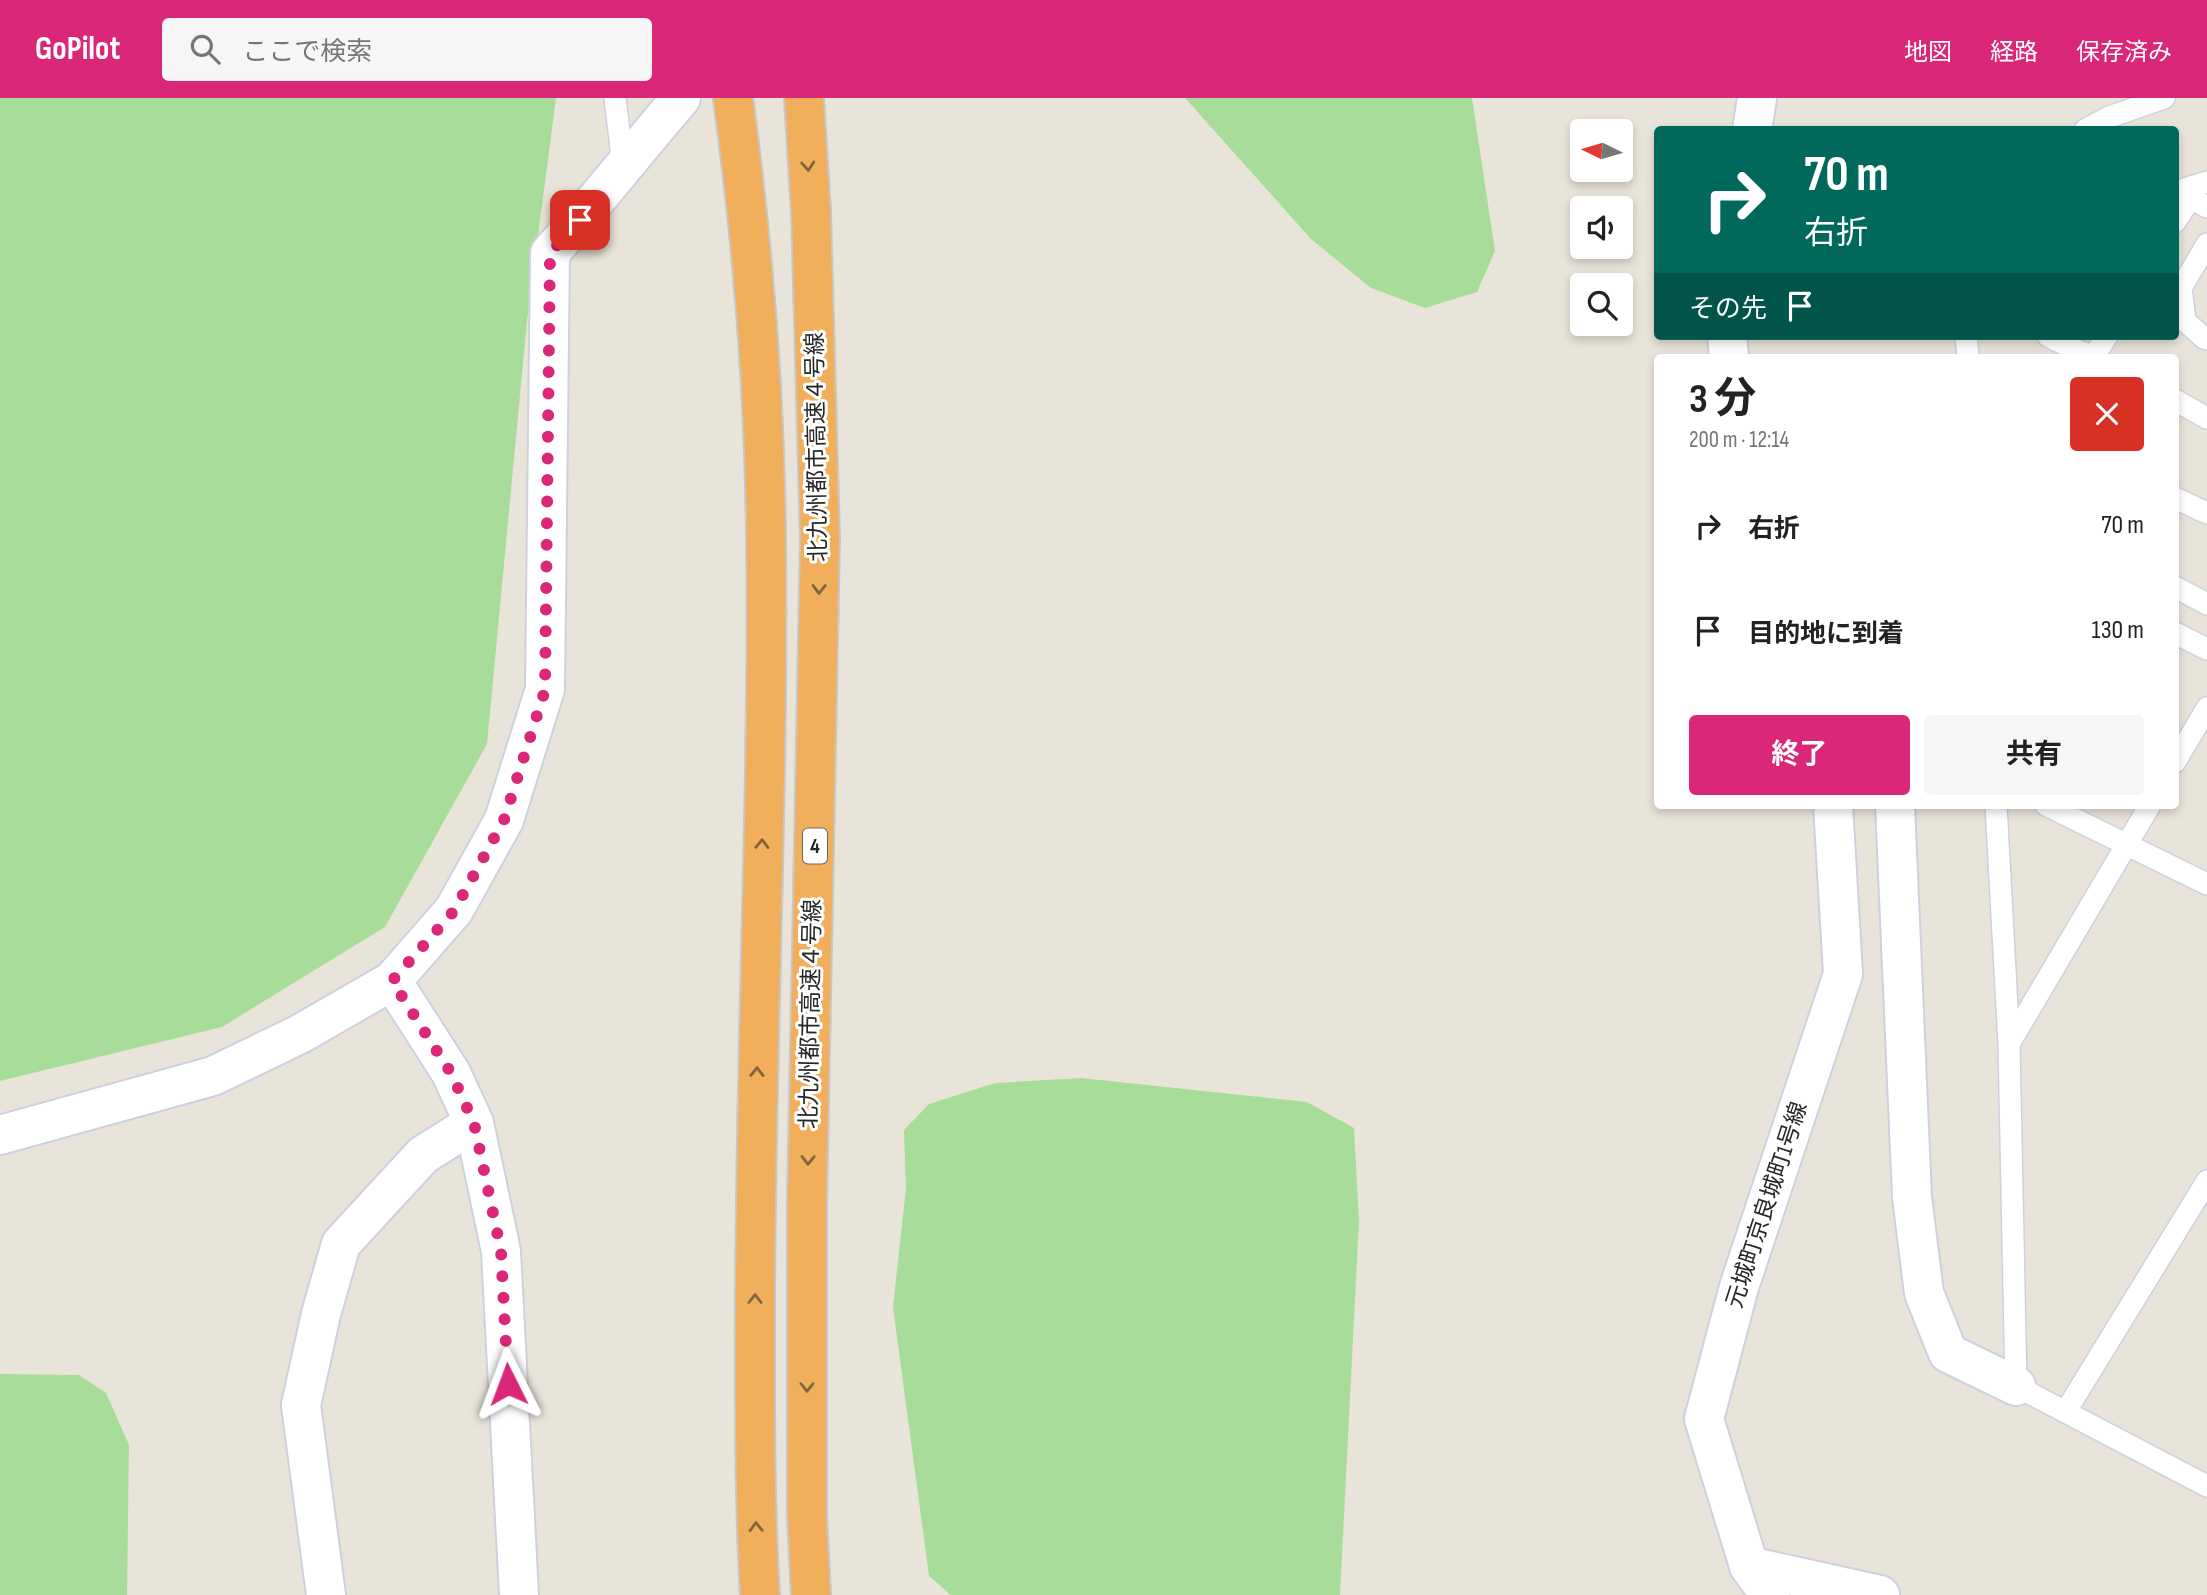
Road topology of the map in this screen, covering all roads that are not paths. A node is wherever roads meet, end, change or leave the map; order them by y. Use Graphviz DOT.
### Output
graph roads {
  1 [pos="615,98"];
  2 [pos="681,98"];
  3 [pos="804,98"];
  4 [pos="1757,98"];
  5 [pos="2164,98"];
  6 [pos="735,115"];
  7 [pos="1753,126"];
  8 [pos="2092,126"];
  9 [pos="623,165"];
  10 [pos="2207,182"];
  11 [pos="2187,197"];
  12 [pos="2179,214"];
  13 [pos="2207,244"];
  14 [pos="2207,339"];
  15 [pos="2056,340"];
  16 [pos="2103,340"];
  17 [pos="2084,354"];
  18 [pos="2087,354"];
  19 [pos="2179,402"];
  20 [pos="2207,418"];
  21 [pos="2179,500"];
  22 [pos="2207,513"];
  23 [pos="2179,589"];
  24 [pos="2207,604"];
  25 [pos="2179,636"];
  26 [pos="2207,649"];
  27 [pos="2206,711"];
  28 [pos="2182,736"];
  29 [pos="1833,809"];
  30 [pos="1895,809"];
  31 [pos="1996,809"];
  32 [pos="2054,809"];
  33 [pos="2148,809"];
  34 [pos="2128,845"];
  35 [pos="2207,884"];
  36 [pos="392,981"];
  37 [pos="2009,1044"];
  38 [pos="474,1123"];
  39 [pos="0,1135"];
  40 [pos="2207,1181"];
  41 [pos="2016,1386"];
  42 [pos="2066,1411"];
  43 [pos="2207,1486"];
  44 [pos="1759,1581"];
  45 [pos="326,1595"];
  46 [pos="519,1595"];
  47 [pos="760,1595"];
  48 [pos="811,1595"];
  49 [pos="1880,1595"];
  1 -- 9 [label="lane"];
  2 -- 9 [label="street"];
  3 -- 48 [label="highway, 北九州都市高速４号線 / 4, one-way"];
  4 -- 7 [label="street"];
  5 -- 8 [label="lane"];
  47 -- 6 [label="highway, one-way"];
  9 -- 36 [label="street"];
  10 -- 11 [label="lane"];
  11 -- 12 [label="lane"];
  13 -- 14 [label="lane"];
  15 -- 17 [label="lane"];
  16 -- 18 [label="lane"];
  19 -- 20 [label="lane"];
  21 -- 22 [label="lane"];
  23 -- 24 [label="lane"];
  25 -- 26 [label="lane"];
  27 -- 28 [label="lane"];
  29 -- 44 [label="street, 元城町京良城町1号線"];
  30 -- 41 [label="street"];
  31 -- 37 [label="lane"];
  32 -- 34 [label="lane"];
  33 -- 34 [label="lane"];
  34 -- 35 [label="lane"];
  34 -- 37 [label="lane"];
  36 -- 38 [label="street"];
  36 -- 39 [label="street"];
  37 -- 41 [label="lane"];
  38 -- 45 [label="street"];
  38 -- 46 [label="street"];
  40 -- 42 [label="lane"];
  41 -- 42 [label="lane"];
  42 -- 43 [label="lane"];
  44 -- 49 [label="street"];
}
